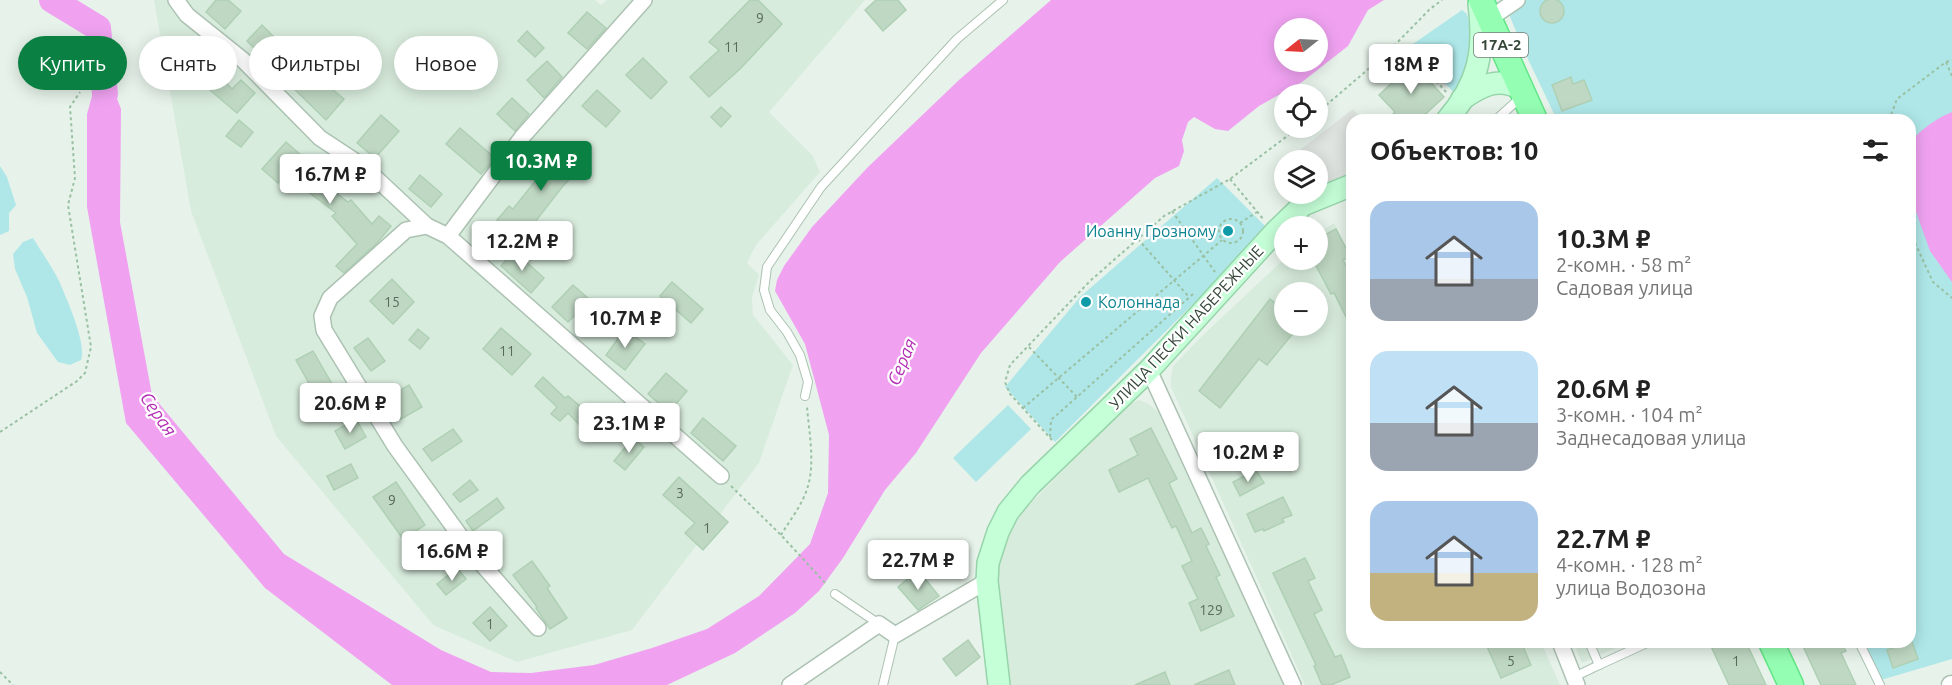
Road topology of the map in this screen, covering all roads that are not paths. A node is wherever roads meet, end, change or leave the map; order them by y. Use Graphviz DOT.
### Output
graph roads {
  1 [pos="176,0"];
  2 [pos="644,0"];
  3 [pos="1003,0"];
  4 [pos="1517,0"];
  5 [pos="1483,6"];
  6 [pos="1522,92"];
  7 [pos="1454,96"];
  8 [pos="1449,114"];
  9 [pos="1502,114"];
  10 [pos="1532,114"];
  11 [pos="1346,188"];
  12 [pos="427,226"];
  13 [pos="448,237"];
  14 [pos="1149,370"];
  15 [pos="805,396"];
  16 [pos="721,476"];
  17 [pos="987,581"];
  18 [pos="835,594"];
  19 [pos="879,624"];
  20 [pos="538,628"];
  21 [pos="895,635"];
  22 [pos="1562,648"];
  23 [pos="1593,648"];
  24 [pos="1636,648"];
  25 [pos="1774,648"];
  26 [pos="1862,648"];
  27 [pos="1599,665"];
  28 [pos="1575,681"];
  29 [pos="790,685"];
  30 [pos="883,685"];
  31 [pos="999,685"];
  32 [pos="1293,685"];
  33 [pos="1791,685"];
  34 [pos="1880,685"];
  1 -- 12 [label="street"];
  2 -- 13 [label="street"];
  3 -- 15 [label="lane"];
  4 -- 5 [label="street"];
  5 -- 6 [label="main road, 17А-2"];
  5 -- 7 [label="main road"];
  6 -- 7 [label="main road"];
  6 -- 9 [label="lane"];
  6 -- 10 [label="main road, 17А-2"];
  7 -- 8 [label="main road"];
  11 -- 14 [label="main road, УЛИЦА ПЕСКИ НАБЕРЕЖНЫЕ"];
  12 -- 13 [label="street"];
  12 -- 20 [label="street"];
  13 -- 16 [label="street"];
  14 -- 17 [label="main road, УЛИЦА ПЕСКИ НАБЕРЕЖНЫЕ"];
  14 -- 32 [label="street"];
  17 -- 21 [label="street"];
  17 -- 31 [label="main road, УЛИЦА ПЕСКИ НАБЕРЕЖНЫЕ"];
  18 -- 19 [label="lane"];
  19 -- 21 [label="street"];
  19 -- 29 [label="street"];
  21 -- 30 [label="lane"];
  22 -- 28 [label="street"];
  23 -- 27 [label="lane"];
  24 -- 27 [label="lane"];
  25 -- 33 [label="main road"];
  26 -- 34 [label="lane"];
  27 -- 28 [label="lane"];
}
